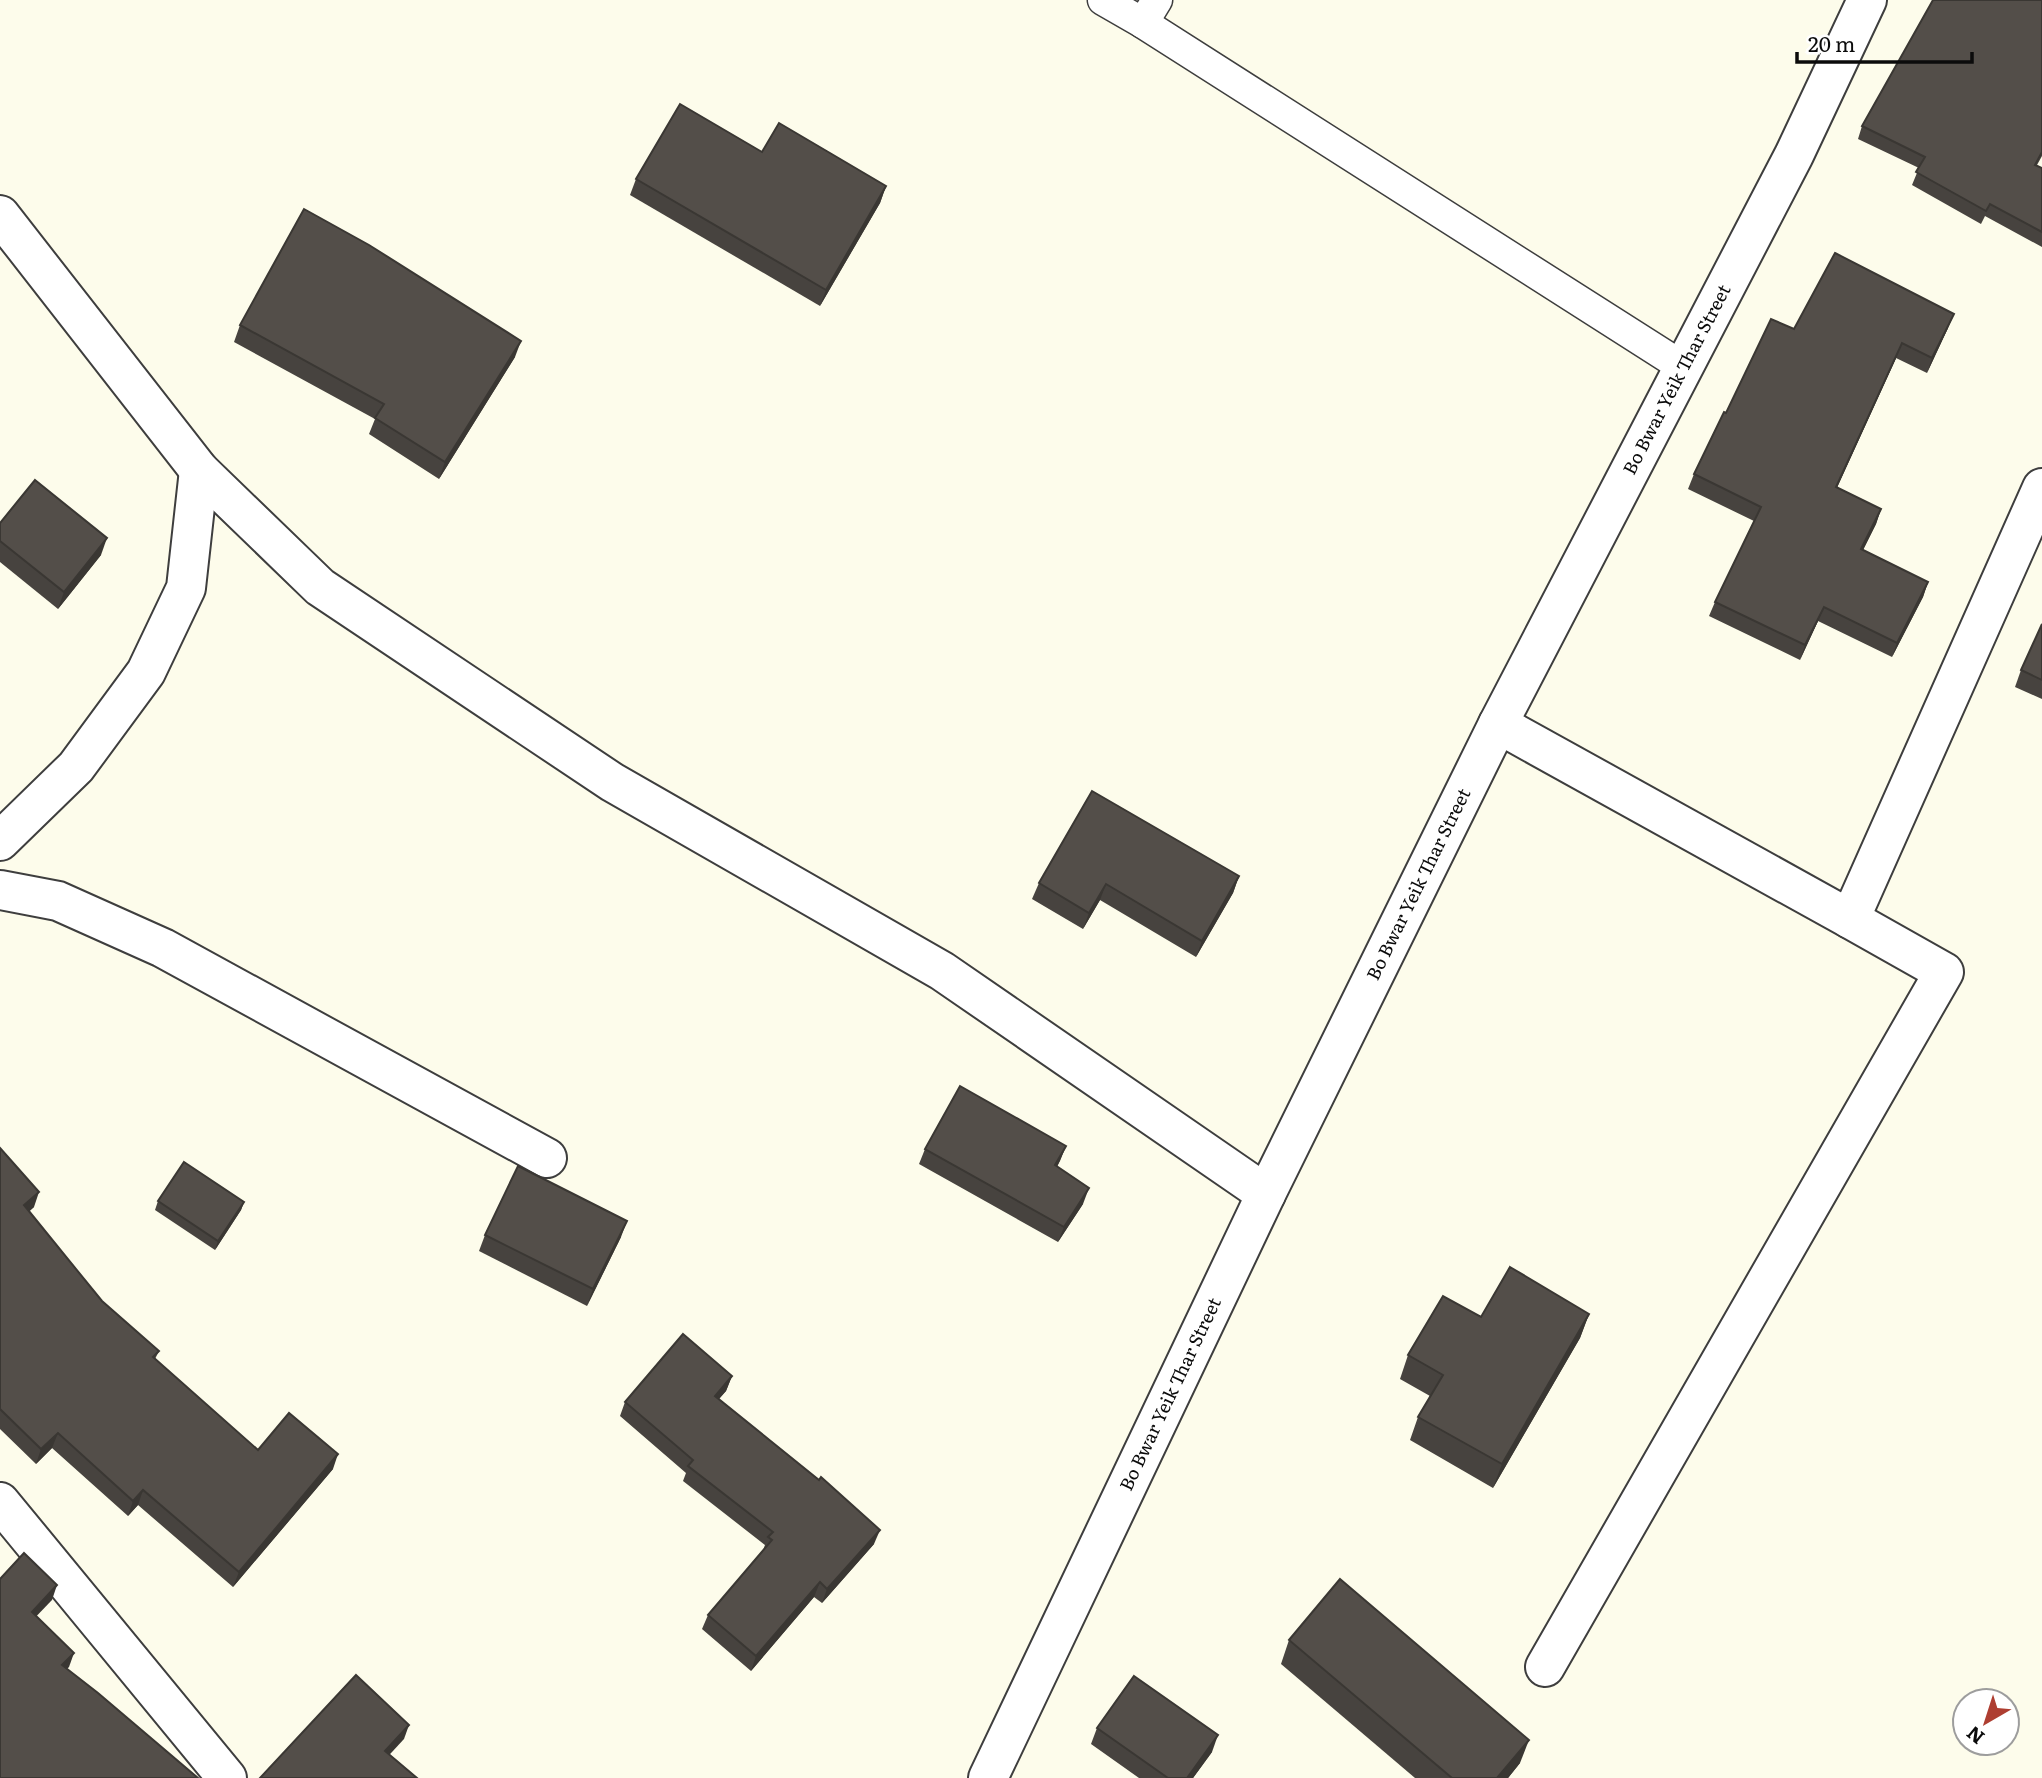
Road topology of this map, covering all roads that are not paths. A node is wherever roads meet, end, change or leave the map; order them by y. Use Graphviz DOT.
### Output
graph roads {
  1 [pos="1103,0"];
  2 [pos="1867,0"];
  3 [pos="1150,11"];
  4 [pos="0,215"];
  5 [pos="1683,367"];
  6 [pos="199,470"];
  7 [pos="2042,488"];
  8 [pos="1498,724"];
  9 [pos="0,841"];
  10 [pos="0,890"];
  11 [pos="1850,919"];
  12 [pos="547,1158"];
  13 [pos="1266,1194"];
  14 [pos="0,1502"];
  15 [pos="1545,1667"];
  16 [pos="228,1778"];
  17 [pos="988,1778"];
  1 -- 3 [label="lane"];
  2 -- 5 [label="street, Bo Bwar Yeik Thar Street"];
  3 -- 5 [label="lane"];
  4 -- 6 [label="street"];
  5 -- 8 [label="street, Bo Bwar Yeik Thar Street"];
  6 -- 9 [label="street"];
  6 -- 13 [label="street"];
  7 -- 11 [label="street"];
  8 -- 11 [label="street"];
  8 -- 13 [label="street, Bo Bwar Yeik Thar Street"];
  10 -- 12 [label="street"];
  11 -- 15 [label="street"];
  13 -- 17 [label="street, Bo Bwar Yeik Thar Street"];
  14 -- 16 [label="street"];
}
